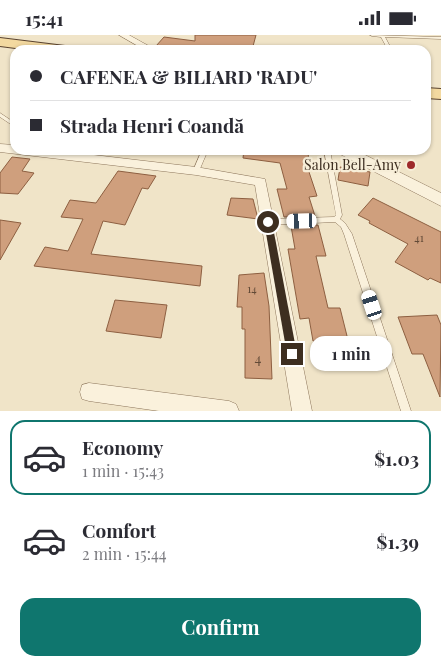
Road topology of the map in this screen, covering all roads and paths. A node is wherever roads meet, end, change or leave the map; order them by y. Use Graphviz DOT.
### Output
graph roads {
  1 [pos="123,35"];
  2 [pos="372,35"];
  3 [pos="383,36"];
  4 [pos="441,38"];
  5 [pos="0,42"];
  6 [pos="24,45"];
  7 [pos="142,45"];
  8 [pos="106,155"];
  9 [pos="204,155"];
  10 [pos="328,155"];
  11 [pos="353,155"];
  12 [pos="196,171"];
  13 [pos="441,200"];
  14 [pos="336,219"];
  15 [pos="268,222"];
  16 [pos="89,392"];
  17 [pos="229,411"];
  18 [pos="302,411"];
  19 [pos="406,411"];
  1 -- 7 [label="street"];
  2 -- 3 [label="lane"];
  3 -- 4 [label="lane"];
  5 -- 6 [label="main road"];
  8 -- 12 [label="street"];
  9 -- 12 [label="lane"];
  10 -- 14 [label="lane"];
  11 -- 13 [label="street"];
  12 -- 15 [label="street"];
  14 -- 15 [label="lane"];
  14 -- 19 [label="lane"];
  15 -- 18 [label="street"];
  16 -- 17 [label="street"];
}
